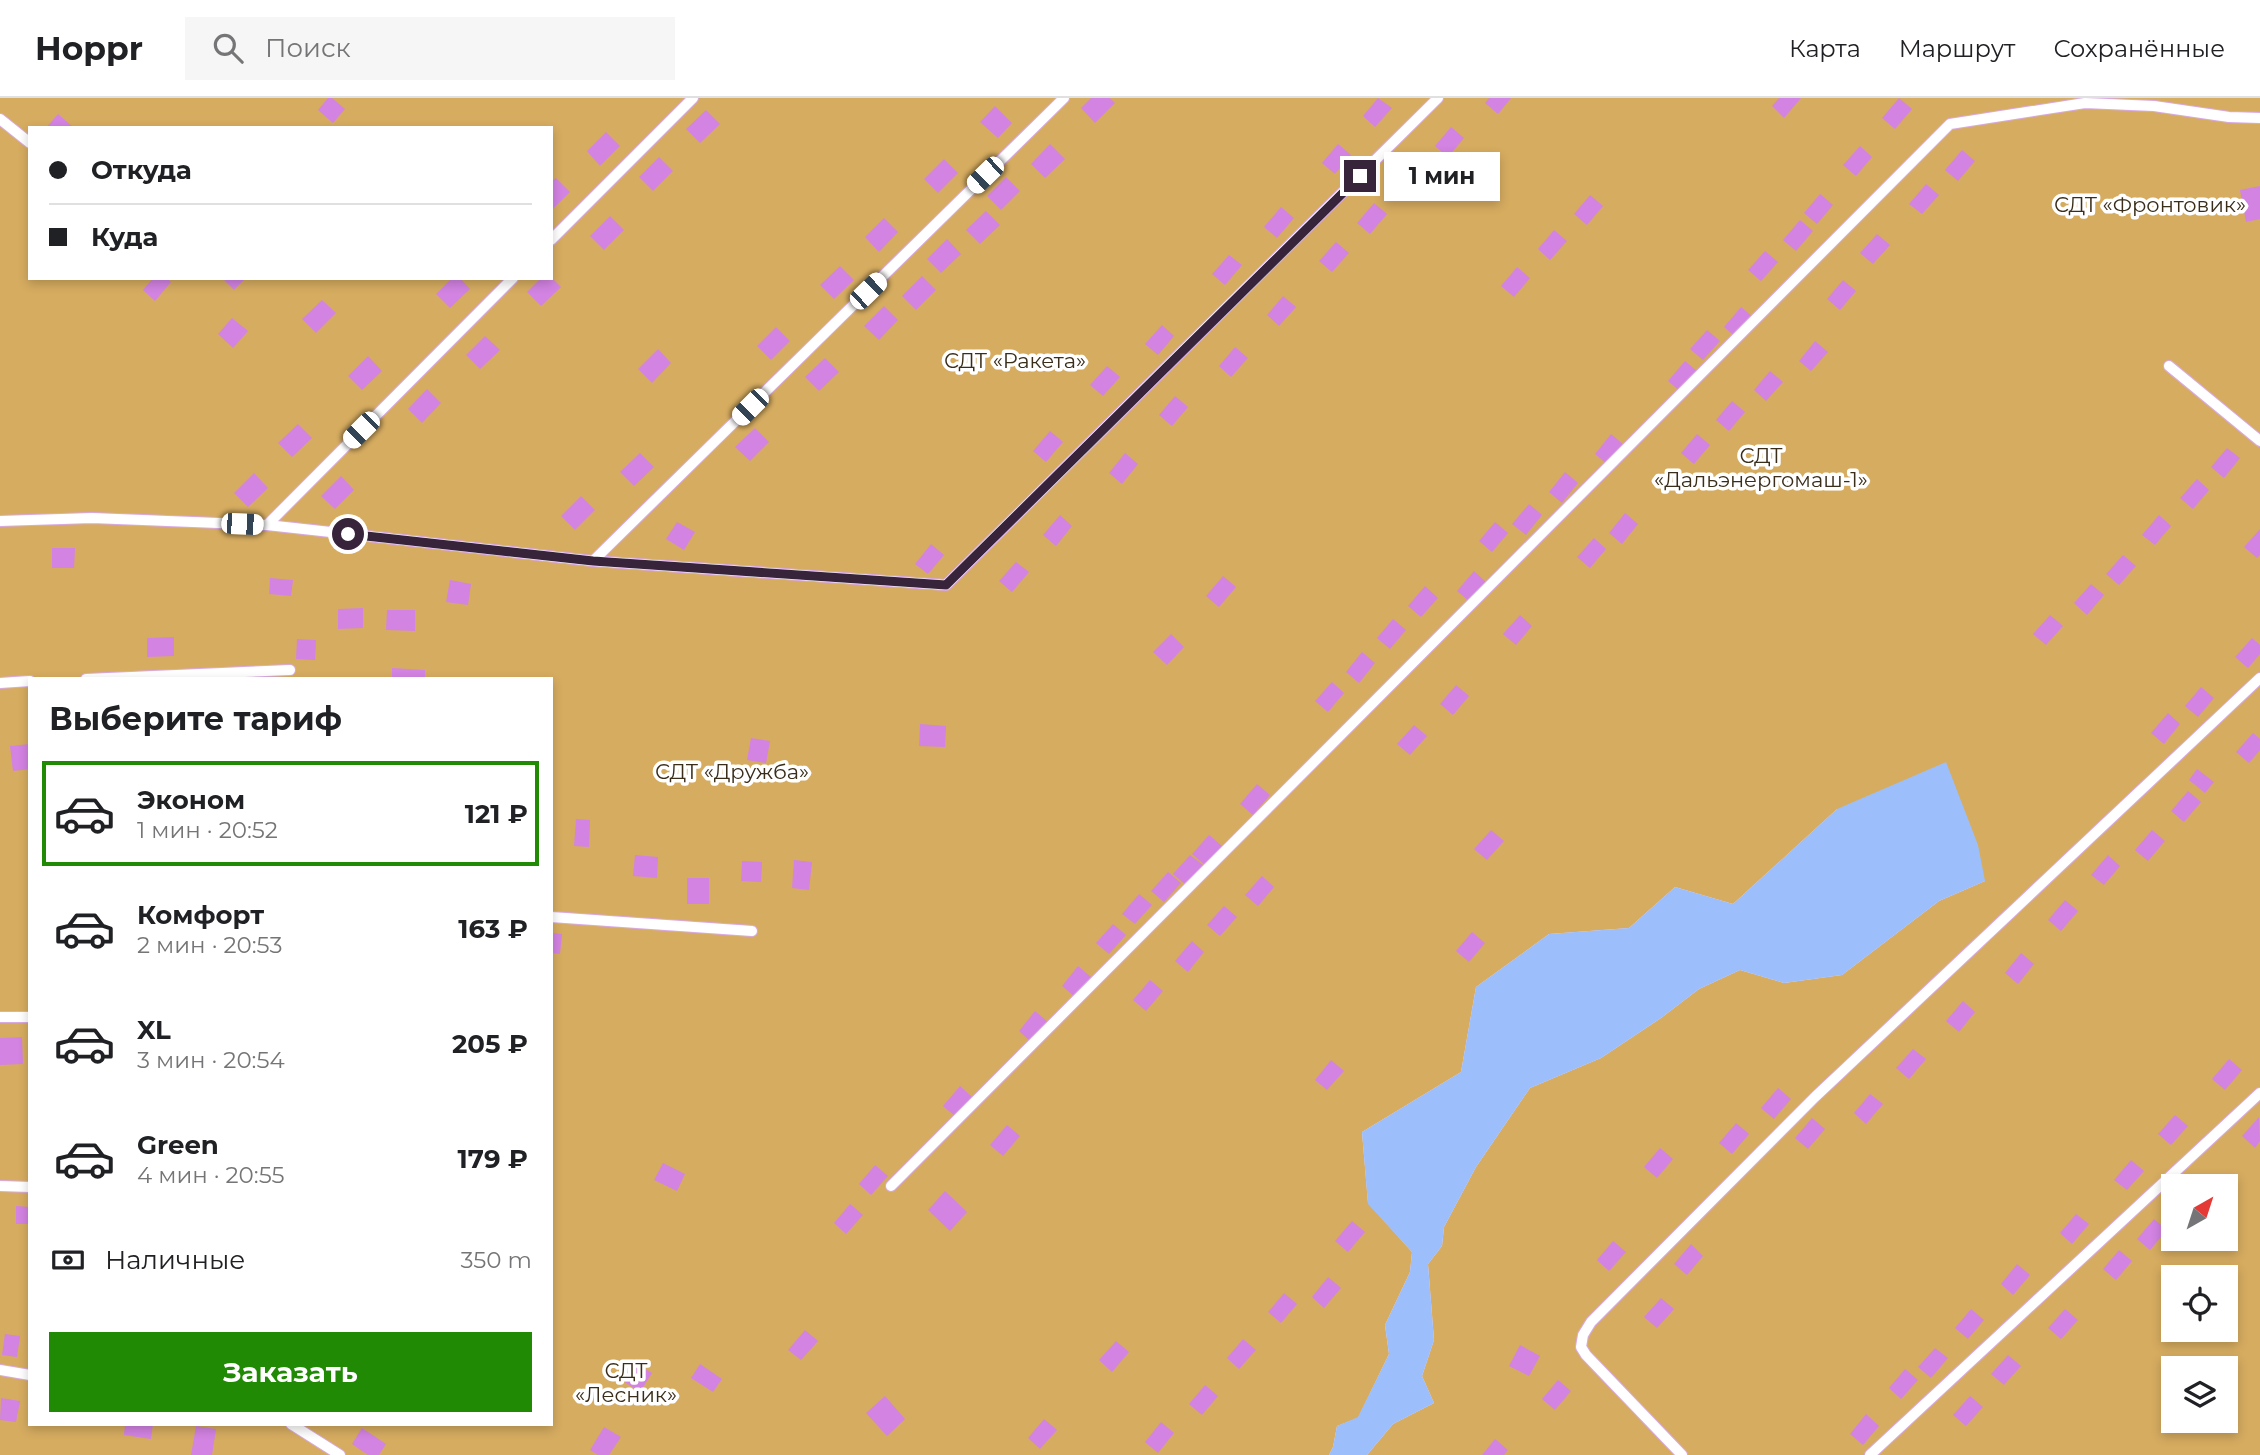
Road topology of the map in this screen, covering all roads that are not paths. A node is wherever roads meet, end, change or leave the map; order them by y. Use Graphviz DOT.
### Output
graph roads {
  1 [pos="693,98"];
  2 [pos="1064,98"];
  3 [pos="1438,98"];
  4 [pos="2260,118"];
  5 [pos="0,119"];
  6 [pos="28,141"];
  7 [pos="553,238"];
  8 [pos="511,280"];
  9 [pos="2169,366"];
  10 [pos="2260,441"];
  11 [pos="0,521"];
  12 [pos="267,525"];
  13 [pos="593,561"];
  14 [pos="290,670"];
  15 [pos="131,677"];
  16 [pos="2260,678"];
  17 [pos="28,681"];
  18 [pos="0,683"];
  19 [pos="553,917"];
  20 [pos="752,930"];
  21 [pos="0,1017"];
  22 [pos="28,1017"];
  23 [pos="2260,1093"];
  24 [pos="0,1186"];
  25 [pos="891,1186"];
  26 [pos="28,1187"];
  27 [pos="0,1370"];
  28 [pos="28,1375"];
  29 [pos="295,1426"];
  30 [pos="340,1455"];
  31 [pos="1682,1455"];
  32 [pos="1870,1455"];
  1 -- 7 [label="lane"];
  2 -- 13 [label="lane"];
  3 -- 13 [label="lane"];
  4 -- 25 [label="lane"];
  5 -- 6 [label="lane"];
  8 -- 12 [label="lane"];
  9 -- 10 [label="lane"];
  11 -- 12 [label="lane"];
  12 -- 13 [label="lane"];
  14 -- 15 [label="lane"];
  16 -- 31 [label="lane"];
  17 -- 18 [label="lane"];
  19 -- 20 [label="lane"];
  21 -- 22 [label="lane"];
  23 -- 32 [label="lane"];
  24 -- 26 [label="lane"];
  27 -- 28 [label="lane"];
  29 -- 30 [label="lane"];
}
